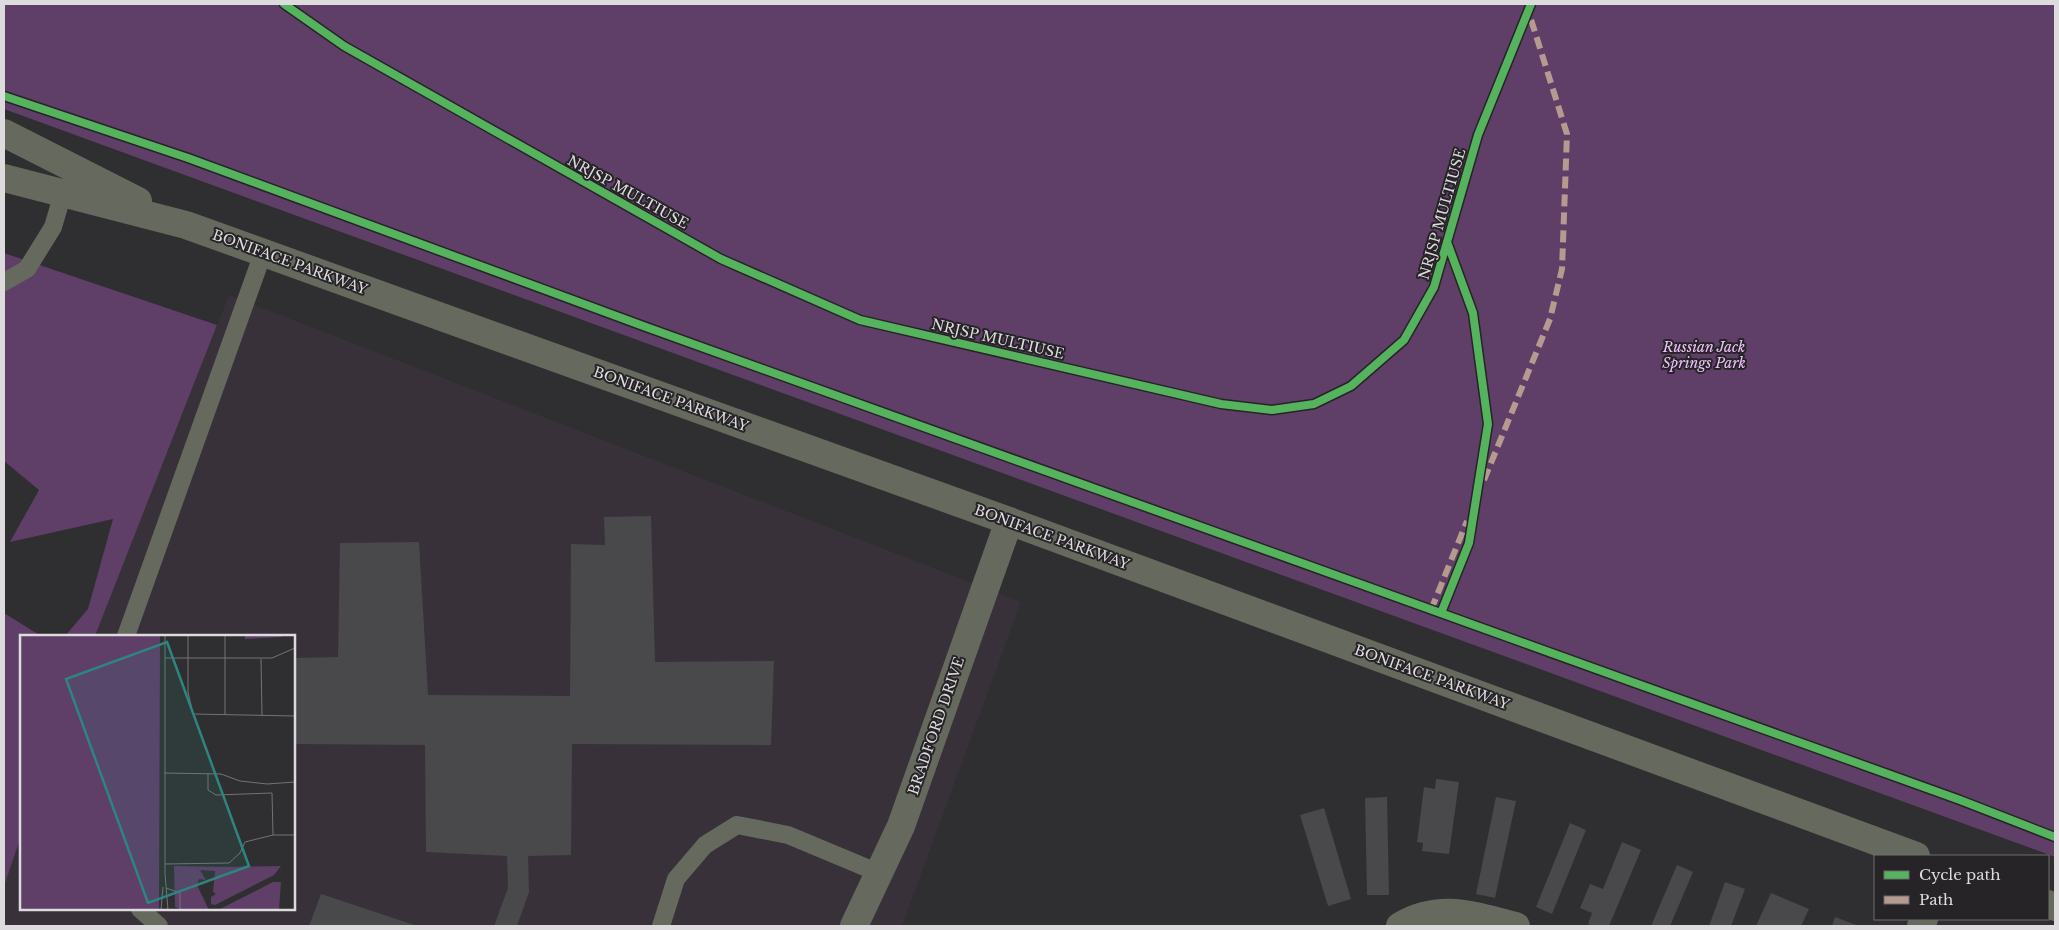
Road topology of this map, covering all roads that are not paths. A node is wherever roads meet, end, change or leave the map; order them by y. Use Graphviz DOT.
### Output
graph roads {
  1 [pos="4,133"];
  2 [pos="4,178"];
  3 [pos="63,193"];
  4 [pos="186,225"];
  5 [pos="263,253"];
  6 [pos="4,282"];
  7 [pos="1009,521"];
  8 [pos="126,635"];
  9 [pos="1913,855"];
  10 [pos="879,873"];
  11 [pos="141,910"];
  12 [pos="159,926"];
  13 [pos="660,926"];
  14 [pos="854,926"];
  15 [pos="1400,926"];
  16 [pos="1516,926"];
  1 -- 4 [label="main road, BONIFACE PARKWAY"];
  2 -- 3 [label="main road, BONIFACE PARKWAY"];
  3 -- 4 [label="main road, BONIFACE PARKWAY"];
  3 -- 6 [label="lane"];
  4 -- 5 [label="main road, BONIFACE PARKWAY"];
  5 -- 7 [label="main road, BONIFACE PARKWAY"];
  5 -- 8 [label="lane"];
  7 -- 9 [label="main road, BONIFACE PARKWAY"];
  7 -- 10 [label="street, BRADFORD DRIVE"];
  10 -- 13 [label="lane"];
  10 -- 14 [label="street, BRADFORD DRIVE"];
  11 -- 12 [label="lane"];
  15 -- 16 [label="street"];
}
